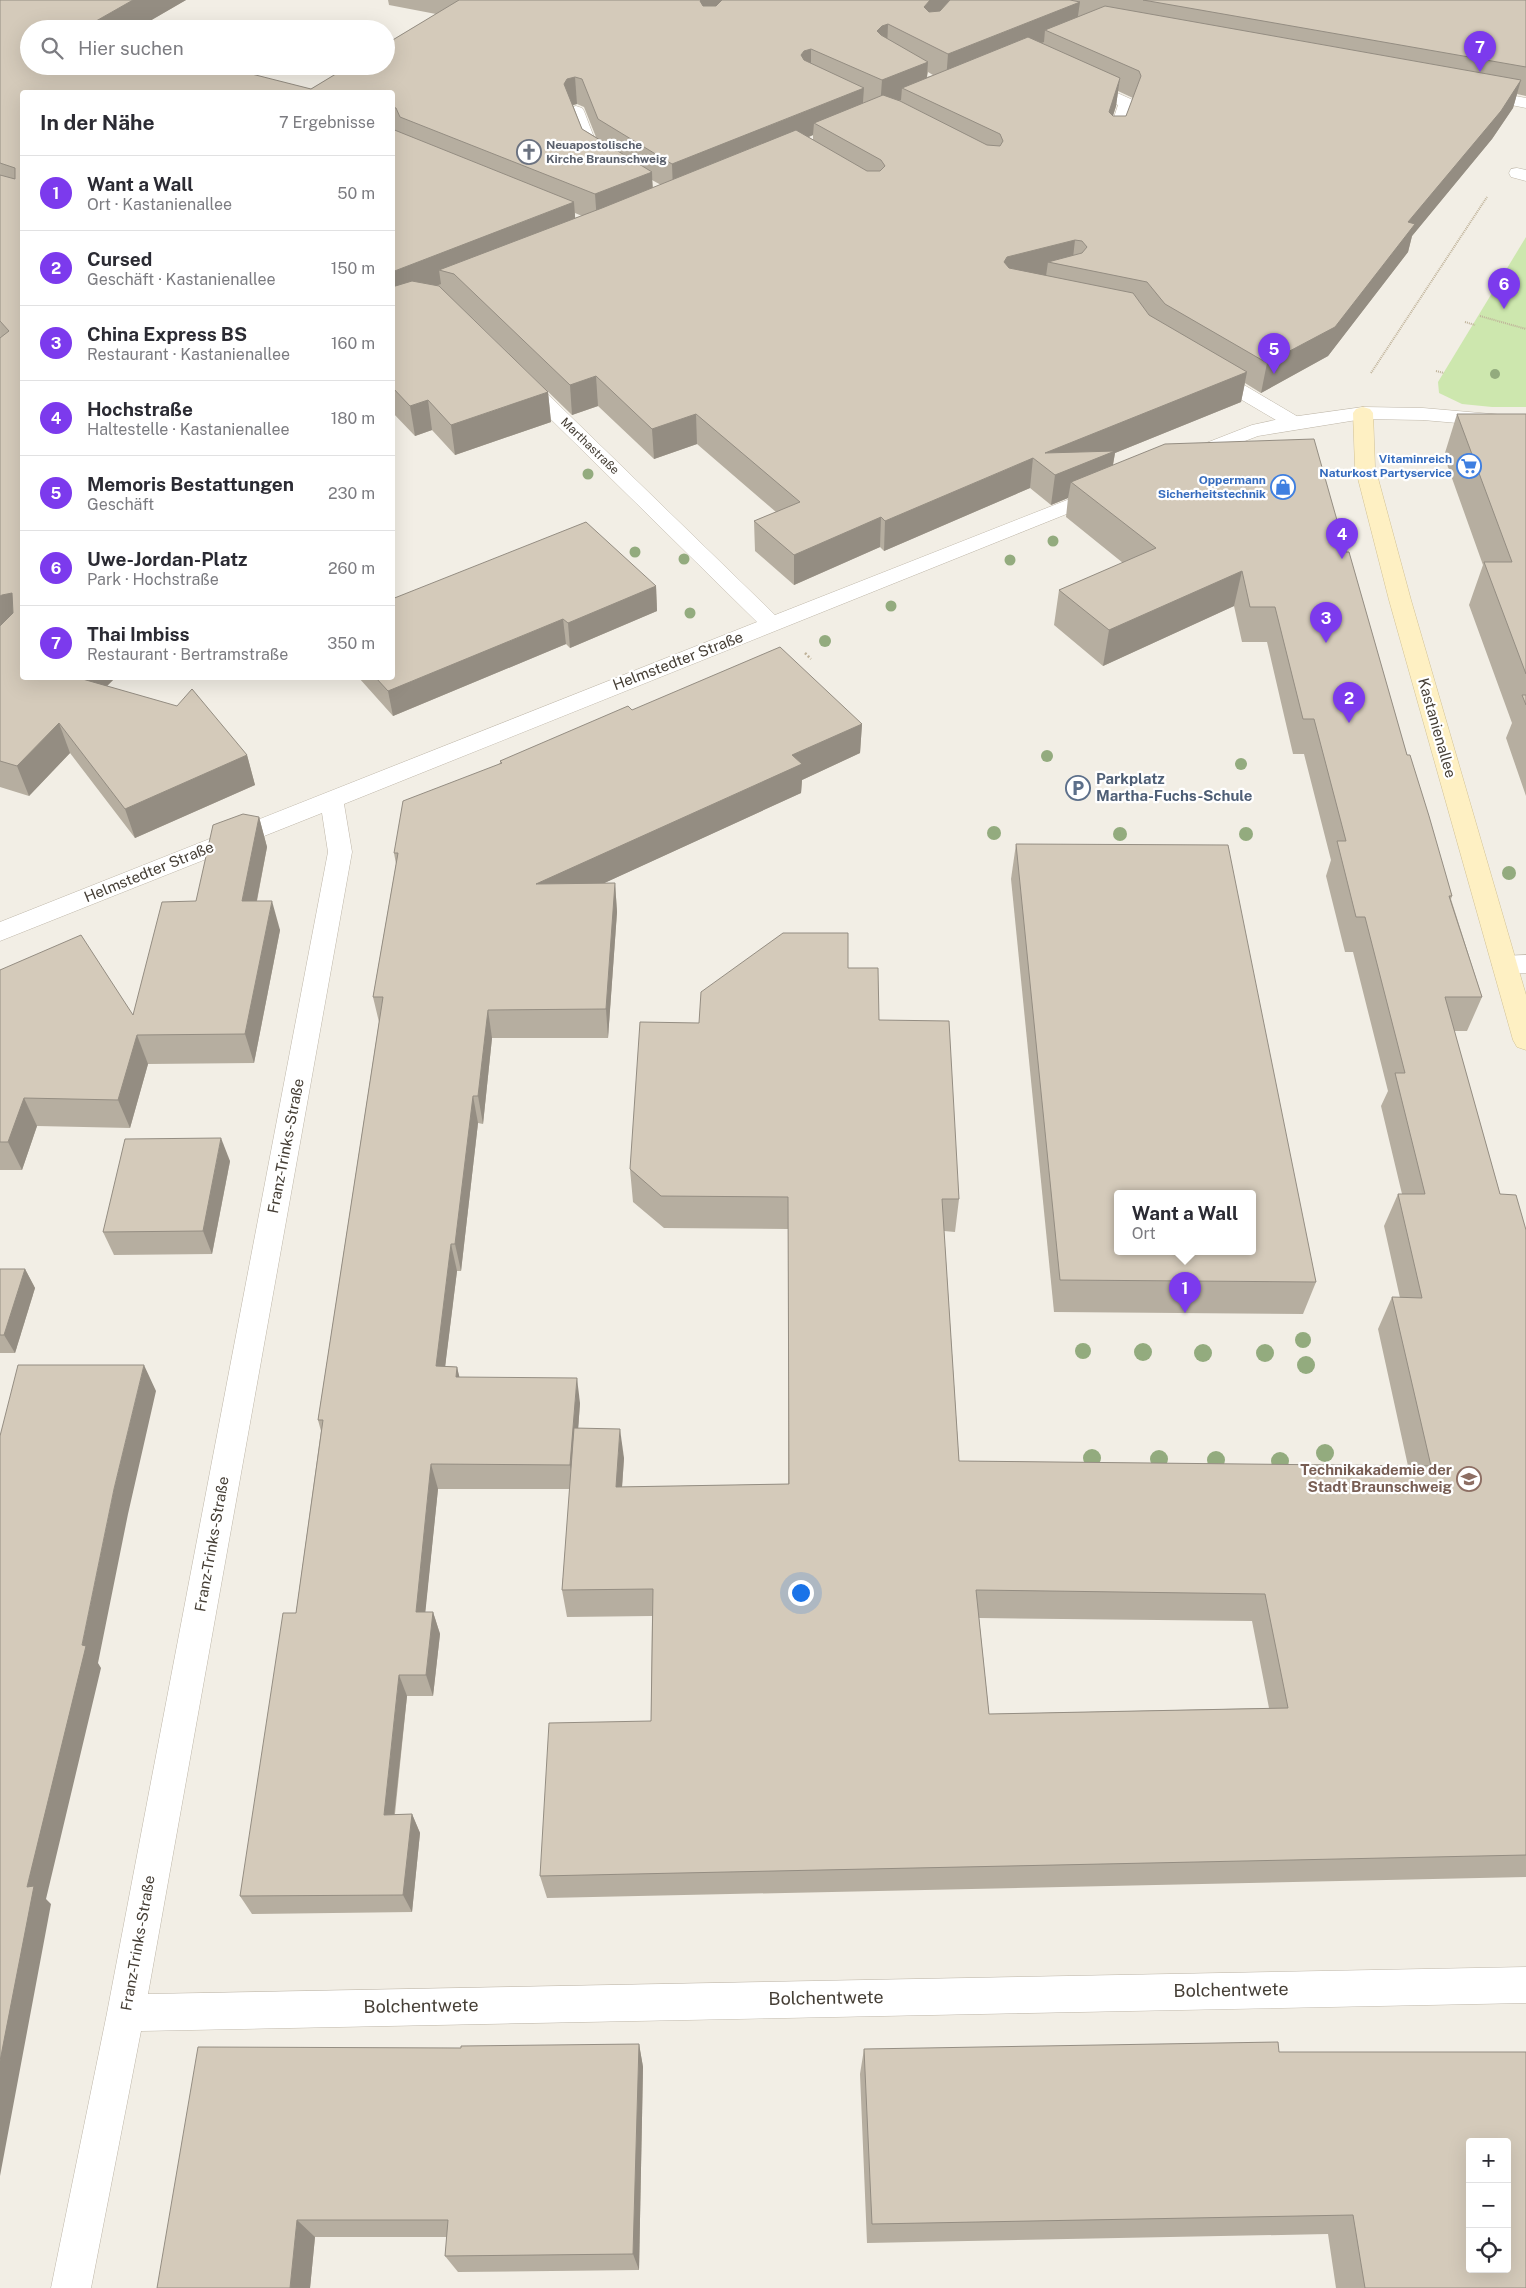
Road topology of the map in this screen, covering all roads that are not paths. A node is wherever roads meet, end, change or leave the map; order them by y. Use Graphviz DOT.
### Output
graph roads {
  1 [pos="1073,79"];
  2 [pos="1459,91"];
  3 [pos="1526,103"];
  4 [pos="576,111"];
  5 [pos="1115,139"];
  6 [pos="614,165"];
  7 [pos="1192,363"];
  8 [pos="513,370"];
  9 [pos="1363,413"];
  10 [pos="1293,422"];
  11 [pos="1526,423"];
  12 [pos="1170,465"];
  13 [pos="1124,483"];
  14 [pos="772,625"];
  15 [pos="332,800"];
  16 [pos="0,932"];
  17 [pos="1515,965"];
  18 [pos="1526,1040"];
  19 [pos="1526,1985"];
  20 [pos="126,2013"];
  21 [pos="71,2288"];
  1 -- 5 [label="street"];
  2 -- 3 [label="street"];
  4 -- 6 [label="street"];
  7 -- 10 [label="street"];
  8 -- 14 [label="street, Marthastraße"];
  9 -- 10 [label="street"];
  9 -- 11 [label="street"];
  9 -- 17 [label="street, Kastanienallee"];
  10 -- 12 [label="street"];
  13 -- 14 [label="street, Helmstedter Straße"];
  14 -- 15 [label="street, Helmstedter Straße"];
  15 -- 16 [label="street, Helmstedter Straße"];
  15 -- 20 [label="street, Franz-Trinks-Straße"];
  17 -- 18 [label="street, Kastanienallee"];
  19 -- 20 [label="street, Bolchentwete"];
  20 -- 21 [label="street, Franz-Trinks-Straße"];
}
